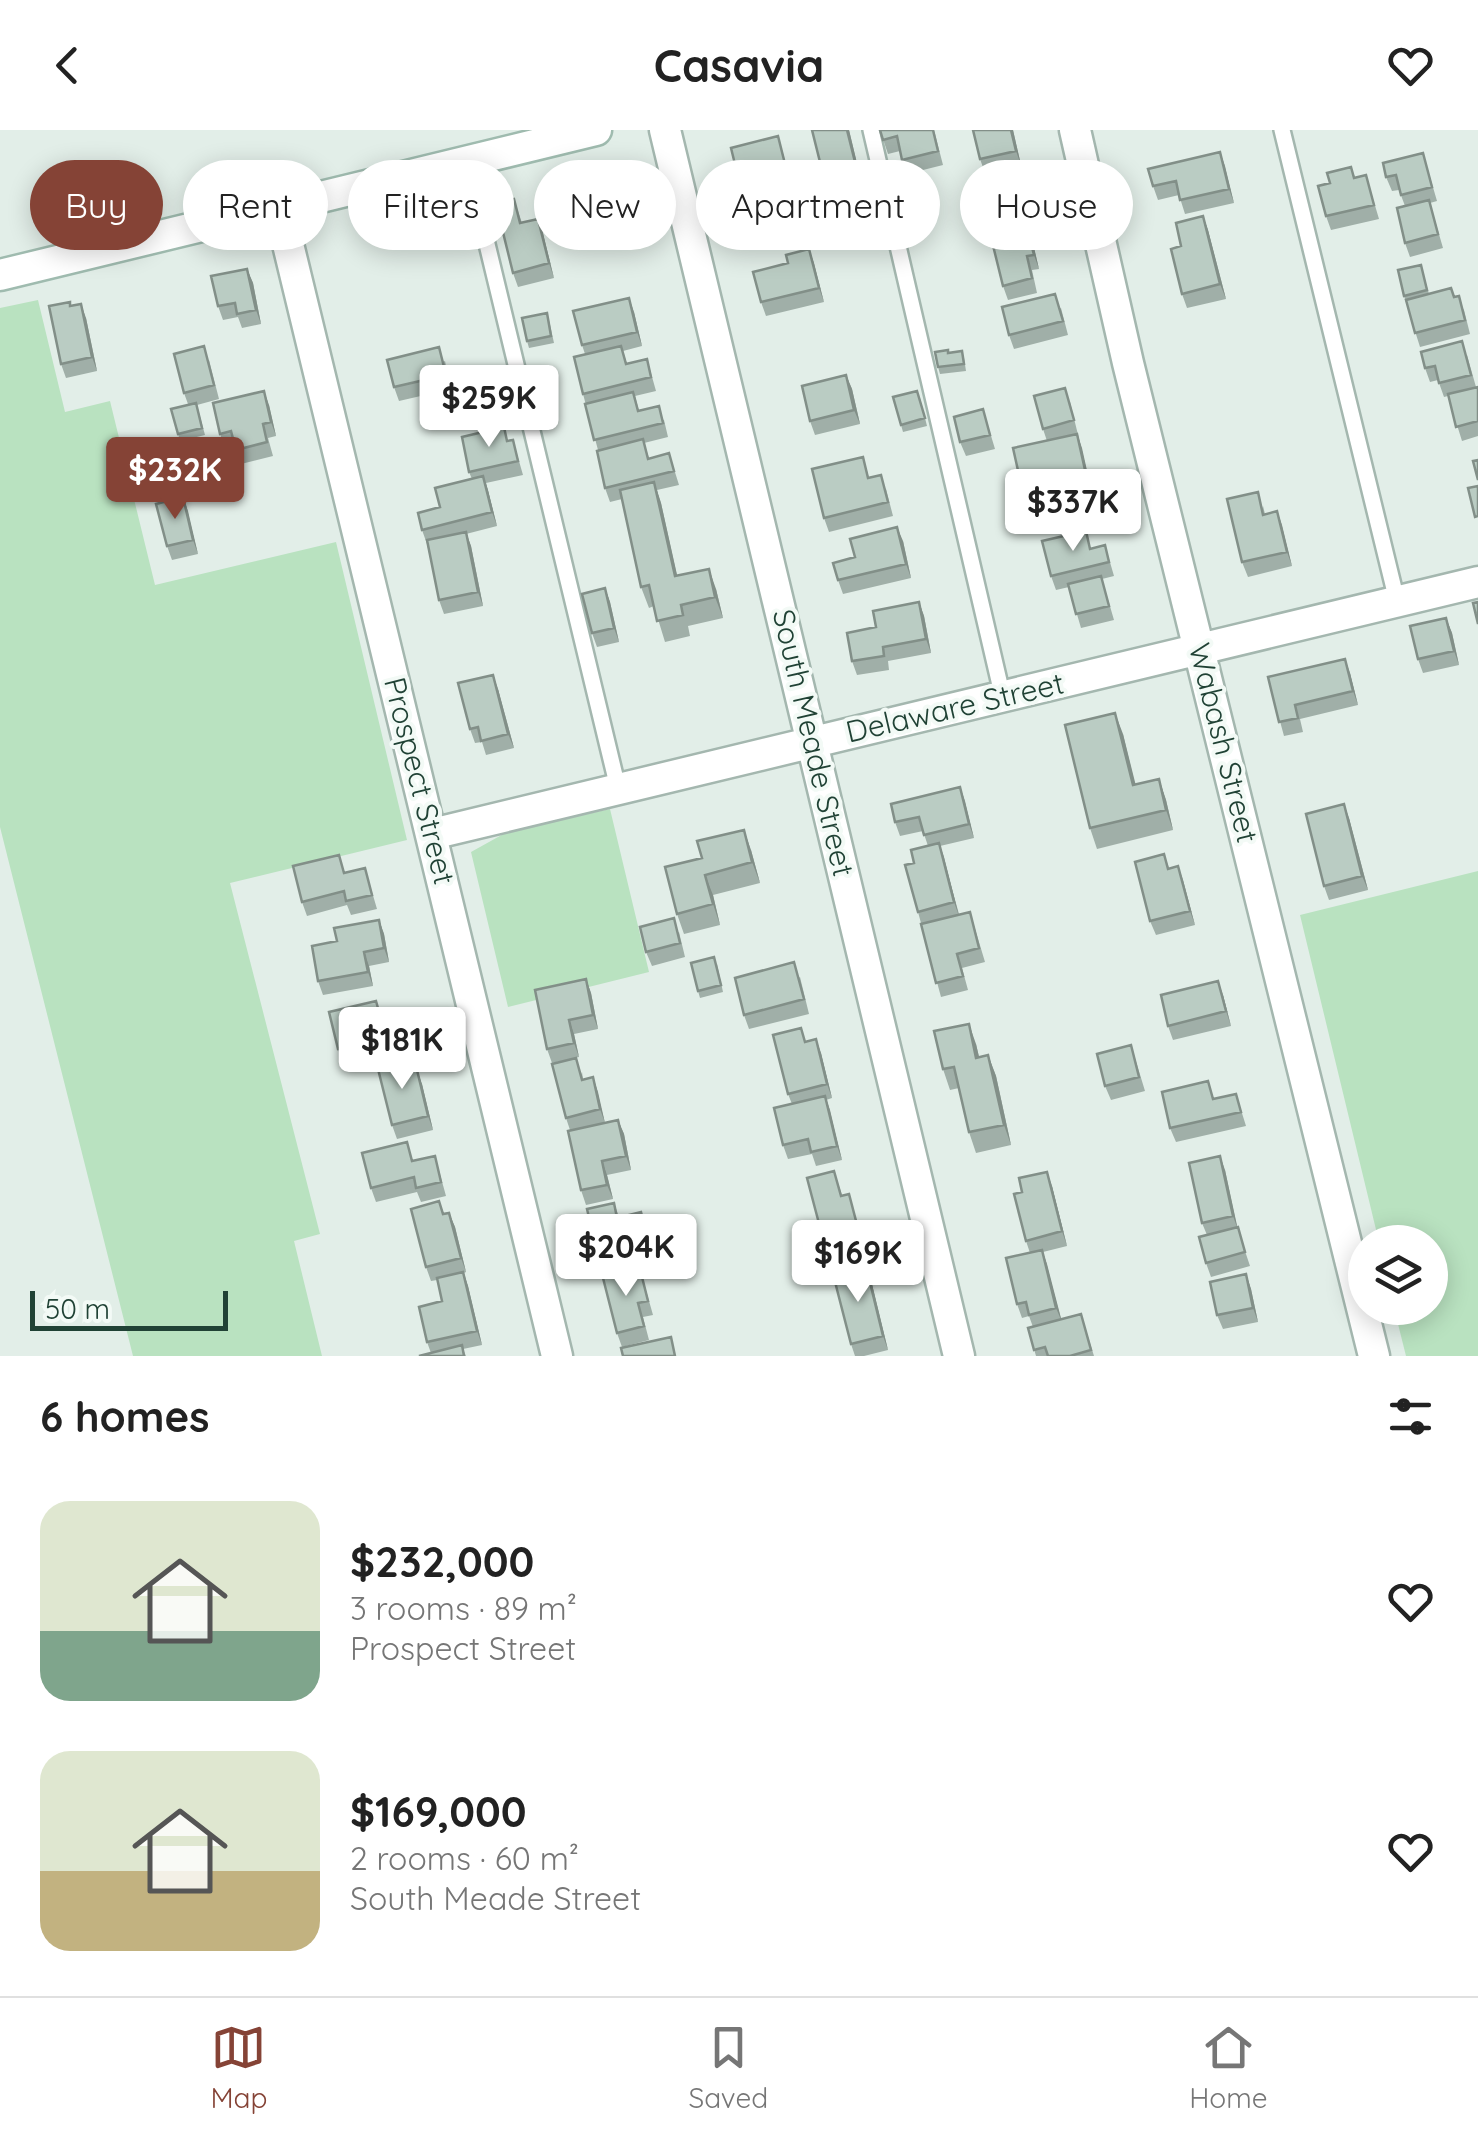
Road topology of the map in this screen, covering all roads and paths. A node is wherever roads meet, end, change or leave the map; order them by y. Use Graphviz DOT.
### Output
graph roads {
  1 [pos="596,130"];
  2 [pos="665,130"];
  3 [pos="872,130"];
  4 [pos="1074,130"];
  5 [pos="1282,130"];
  6 [pos="471,160"];
  7 [pos="183,230"];
  8 [pos="289,250"];
  9 [pos="488,250"];
  10 [pos="0,275"];
  11 [pos="1478,582"];
  12 [pos="1397,600"];
  13 [pos="1200,649"];
  14 [pos="1003,698"];
  15 [pos="813,742"];
  16 [pos="618,788"];
  17 [pos="432,834"];
  18 [pos="558,1356"];
  19 [pos="959,1356"];
  20 [pos="1374,1356"];
  1 -- 6 [label="street"];
  2 -- 15 [label="street, South Meade Street"];
  3 -- 14 [label="lane"];
  4 -- 13 [label="street, Wabash Street"];
  5 -- 12 [label="lane"];
  7 -- 10 [label="street"];
  8 -- 17 [label="street, Prospect Street"];
  9 -- 16 [label="lane"];
  11 -- 12 [label="street, Delaware Street"];
  12 -- 13 [label="street, Delaware Street"];
  13 -- 14 [label="street, Delaware Street"];
  13 -- 20 [label="street, Wabash Street"];
  14 -- 15 [label="street, Delaware Street"];
  15 -- 16 [label="street, Delaware Street"];
  15 -- 19 [label="street, South Meade Street"];
  16 -- 17 [label="street, Delaware Street"];
  17 -- 18 [label="street, Prospect Street"];
}
